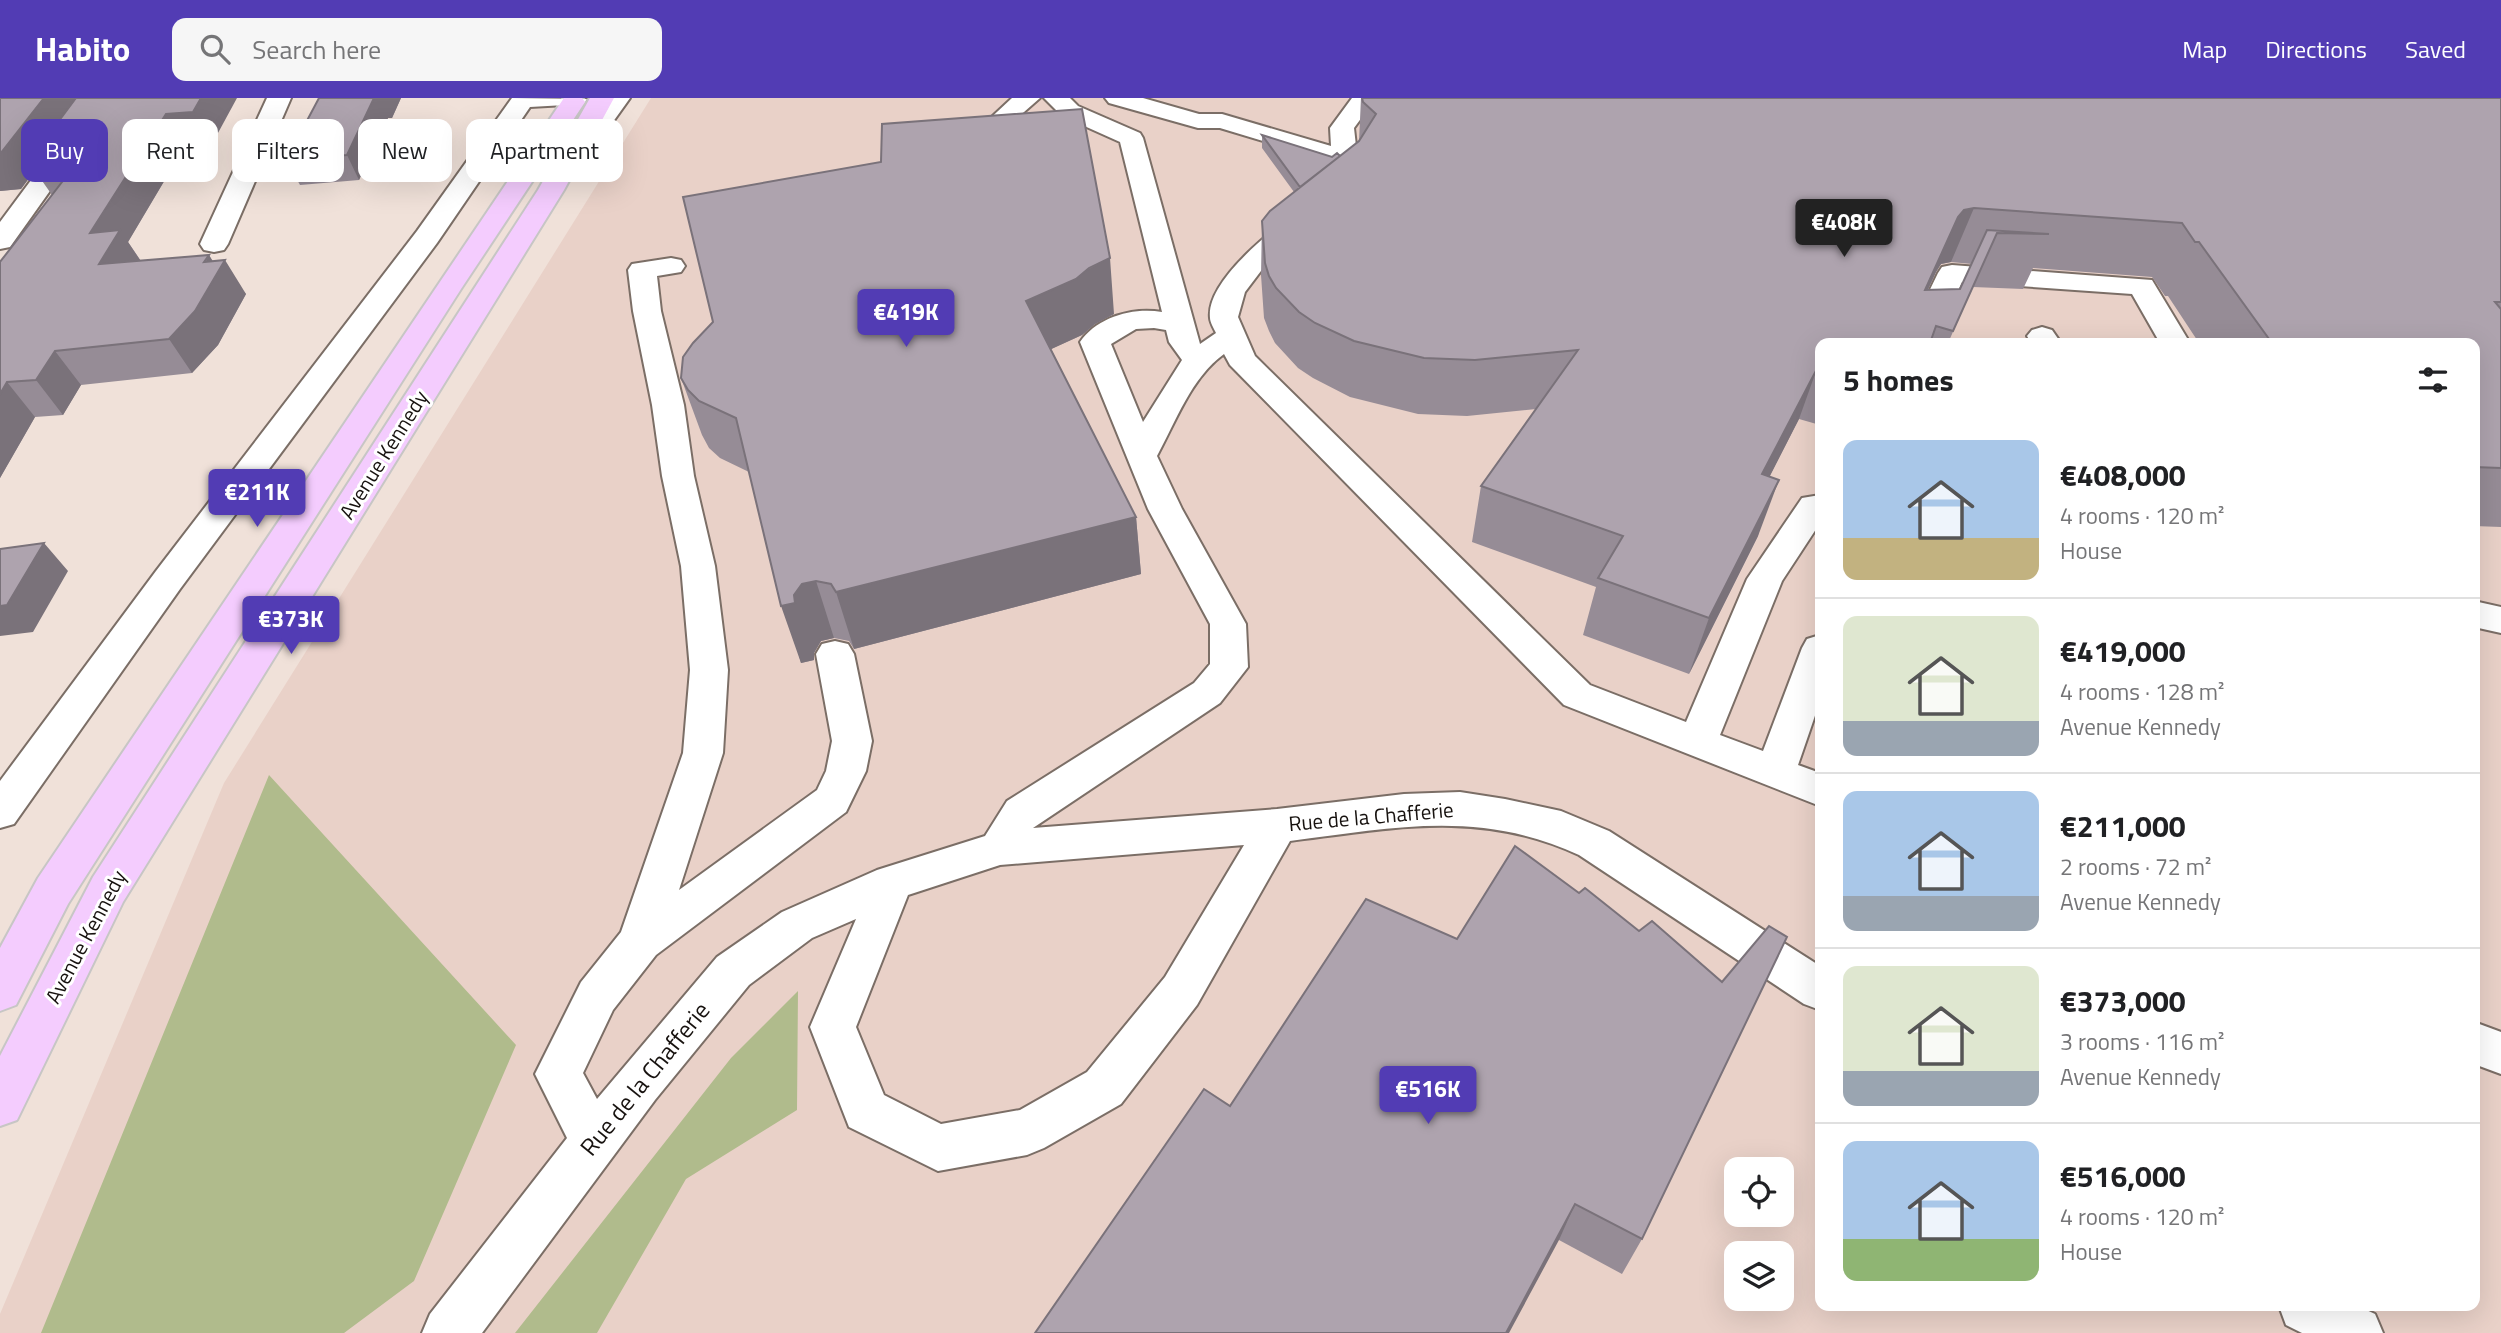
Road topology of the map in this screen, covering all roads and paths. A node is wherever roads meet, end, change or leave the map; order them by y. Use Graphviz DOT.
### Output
graph roads {
  1 [pos="104,98"];
  2 [pos="279,98"];
  3 [pos="584,98"];
  4 [pos="618,98"];
  5 [pos="1028,98"];
  6 [pos="1056,98"];
  7 [pos="1117,98"];
  8 [pos="1364,98"];
  9 [pos="523,99"];
  10 [pos="1345,158"];
  11 [pos="992,160"];
  12 [pos="551,190"];
  13 [pos="0,241"];
  14 [pos="214,244"];
  15 [pos="671,265"];
  16 [pos="1180,324"];
  17 [pos="1232,335"];
  18 [pos="1921,338"];
  19 [pos="2172,338"];
  20 [pos="1197,360"];
  21 [pos="1141,456"];
  22 [pos="1815,506"];
  23 [pos="2480,615"];
  24 [pos="2501,620"];
  25 [pos="835,654"];
  26 [pos="1815,662"];
  27 [pos="1697,742"];
  28 [pos="1775,773"];
  29 [pos="1815,788"];
  30 [pos="0,812"];
  31 [pos="1278,826"];
  32 [pos="1000,848"];
  33 [pos="891,883"];
  34 [pos="640,942"];
  35 [pos="1815,987"];
  36 [pos="0,992"];
  37 [pos="2480,1045"];
  38 [pos="2501,1053"];
  39 [pos="0,1104"];
  40 [pos="594,1142"];
  41 [pos="449,1333"];
  1 -- 13 [label="street"];
  2 -- 14 [label="street"];
  3 -- 9 [label="street"];
  3 -- 12 [label="main road, Avenue Kennedy"];
  3 -- 36 [label="main road, Avenue Kennedy"];
  4 -- 12 [label="street"];
  5 -- 11 [label="street"];
  6 -- 16 [label="street"];
  7 -- 10 [label="street"];
  8 -- 10 [label="street"];
  9 -- 30 [label="street"];
  10 -- 17 [label="street"];
  12 -- 39 [label="main road, Avenue Kennedy"];
  15 -- 34 [label="street"];
  16 -- 20 [label="street"];
  16 -- 21 [label="street"];
  17 -- 20 [label="street"];
  17 -- 27 [label="street"];
  18 -- 19 [label="street"];
  20 -- 21 [label="street"];
  21 -- 32 [label="street"];
  22 -- 27 [label="street"];
  23 -- 24 [label="street"];
  25 -- 34 [label="street"];
  26 -- 28 [label="street"];
  27 -- 28 [label="street"];
  28 -- 29 [label="street"];
  31 -- 32 [label="street, Rue de la Chafferie"];
  31 -- 33 [label="street"];
  31 -- 35 [label="street, Rue de la Chafferie"];
  32 -- 33 [label="street, Rue de la Chafferie"];
  33 -- 40 [label="street, Rue de la Chafferie"];
  34 -- 40 [label="street"];
  37 -- 38 [label="street"];
  40 -- 41 [label="street, Rue de la Chafferie"];
}
